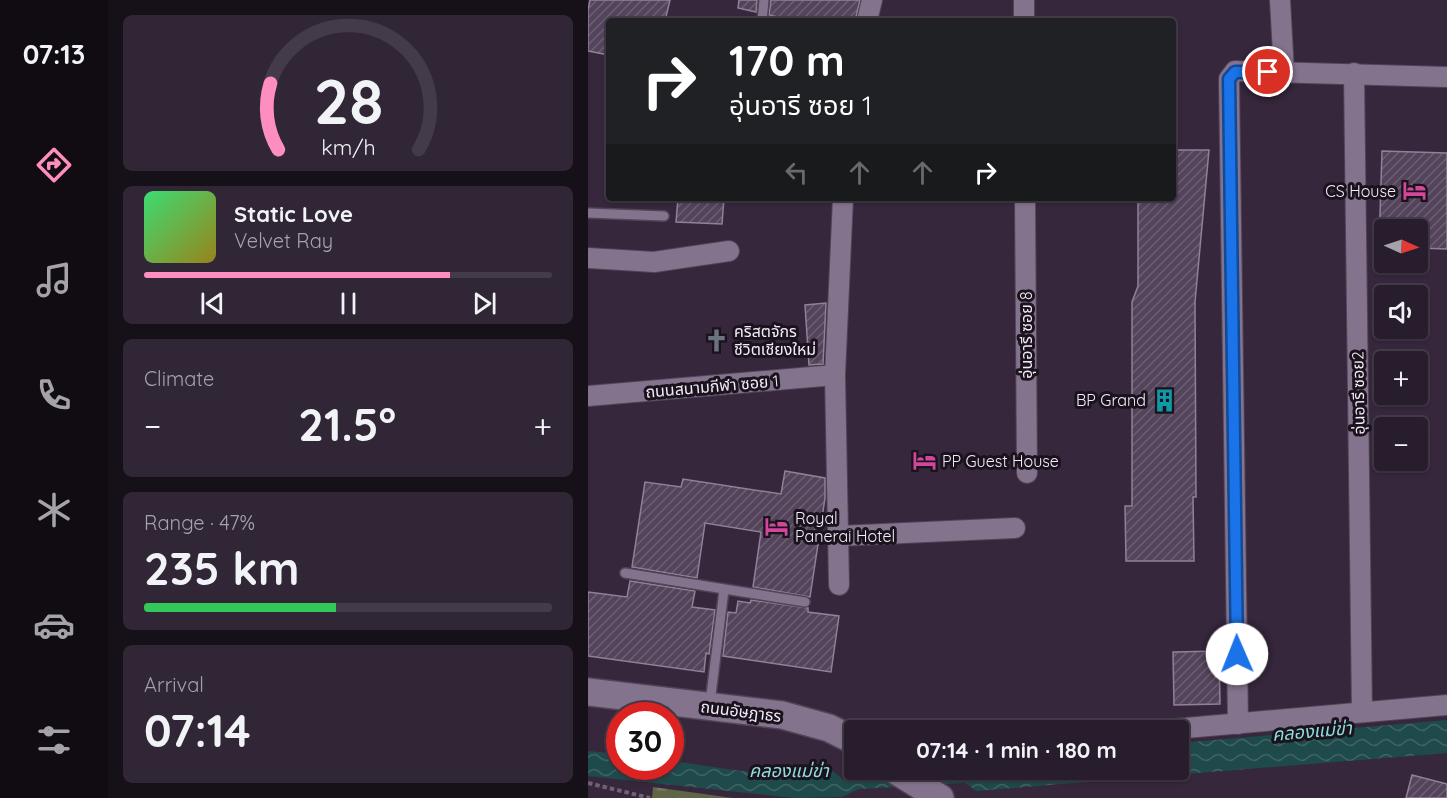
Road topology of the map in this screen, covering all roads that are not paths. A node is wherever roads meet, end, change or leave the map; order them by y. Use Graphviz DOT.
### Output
graph roads {
  1 [pos="764,0"];
  2 [pos="872,0"];
  3 [pos="1024,0"];
  4 [pos="1280,0"];
  5 [pos="762,18"];
  6 [pos="868,18"];
  7 [pos="1024,18"];
  8 [pos="1284,72"];
  9 [pos="1354,73"];
  10 [pos="1447,77"];
  11 [pos="843,201"];
  12 [pos="1025,201"];
  13 [pos="588,213"];
  14 [pos="664,216"];
  15 [pos="729,251"];
  16 [pos="588,258"];
  17 [pos="835,375"];
  18 [pos="588,396"];
  19 [pos="1027,473"];
  20 [pos="1015,528"];
  21 [pos="838,536"];
  22 [pos="625,573"];
  23 [pos="839,585"];
  24 [pos="724,590"];
  25 [pos="805,602"];
  26 [pos="588,692"];
  27 [pos="1447,705"];
  28 [pos="709,708"];
  29 [pos="1362,712"];
  30 [pos="1238,724"];
  31 [pos="1189,728"];
  32 [pos="844,736"];
  33 [pos="912,780"];
  34 [pos="940,798"];
  1 -- 5 [label="lane"];
  2 -- 6 [label="street"];
  3 -- 7 [label="street"];
  4 -- 8 [label="street"];
  8 -- 9 [label="street"];
  8 -- 30 [label="street"];
  9 -- 10 [label="street"];
  9 -- 29 [label="street, อุ่นอารี ซอย2"];
  11 -- 17 [label="street"];
  12 -- 19 [label="street, อุ่นอารี ซอย 8"];
  13 -- 14 [label="lane"];
  15 -- 16 [label="street"];
  17 -- 18 [label="street, ถนนสนามกีฬา ซอย 1"];
  17 -- 21 [label="street"];
  20 -- 21 [label="street"];
  21 -- 23 [label="street"];
  22 -- 24 [label="lane"];
  24 -- 25 [label="lane"];
  24 -- 28 [label="lane"];
  26 -- 28 [label="street, ถนนอัษฎาธร"];
  27 -- 29 [label="street"];
  28 -- 32 [label="street, ถนนอัษฎาธร"];
  29 -- 30 [label="street"];
  30 -- 31 [label="street"];
  33 -- 34 [label="street"];
}
